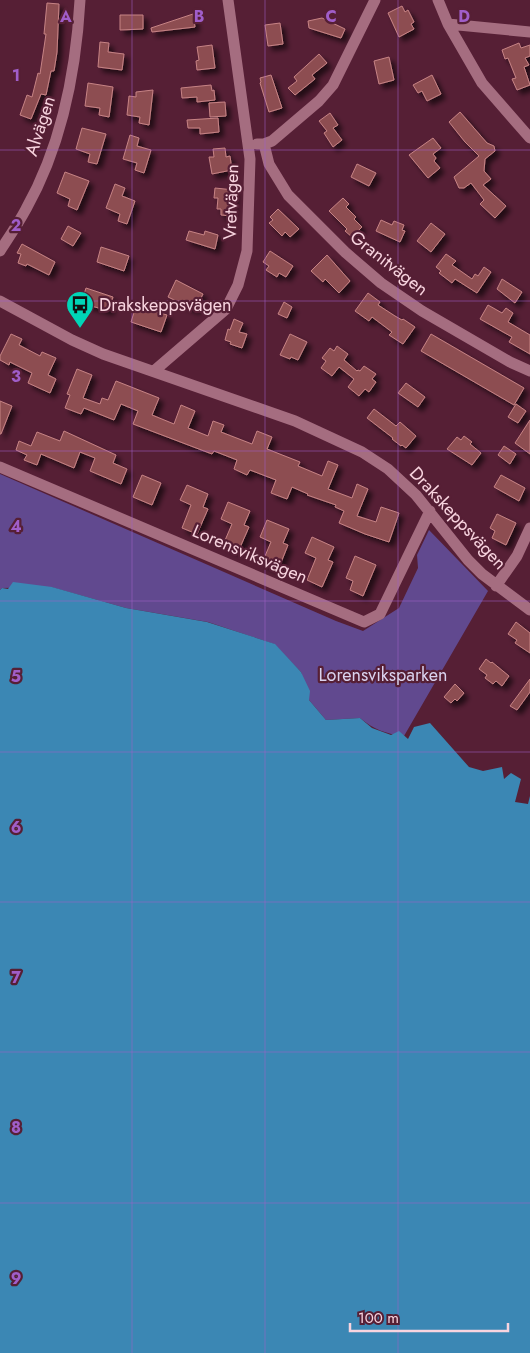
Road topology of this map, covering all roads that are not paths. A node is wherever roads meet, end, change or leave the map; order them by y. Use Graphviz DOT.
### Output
graph roads {
  1 [pos="80,0"];
  2 [pos="228,0"];
  3 [pos="375,0"];
  4 [pos="438,0"];
  5 [pos="448,24"];
  6 [pos="530,32"];
  7 [pos="530,138"];
  8 [pos="264,144"];
  9 [pos="248,145"];
  10 [pos="0,251"];
  11 [pos="0,301"];
  12 [pos="154,371"];
  13 [pos="530,371"];
  14 [pos="0,467"];
  15 [pos="430,511"];
  16 [pos="530,528"];
  17 [pos="496,586"];
  18 [pos="530,610"];
  1 -- 10 [label="street, Alvägen"];
  2 -- 9 [label="street, Vretvägen"];
  3 -- 8 [label="street"];
  4 -- 5 [label="street"];
  5 -- 6 [label="street"];
  5 -- 7 [label="street"];
  8 -- 9 [label="street"];
  8 -- 13 [label="street, Granitvägen"];
  9 -- 12 [label="street, Vretvägen"];
  11 -- 12 [label="street, Drakskeppsvägen"];
  12 -- 15 [label="street, Drakskeppsvägen"];
  14 -- 15 [label="street, Lorensviksvägen"];
  15 -- 17 [label="street, Drakskeppsvägen"];
  16 -- 17 [label="street"];
  17 -- 18 [label="street, Drakskeppsvägen"];
}
